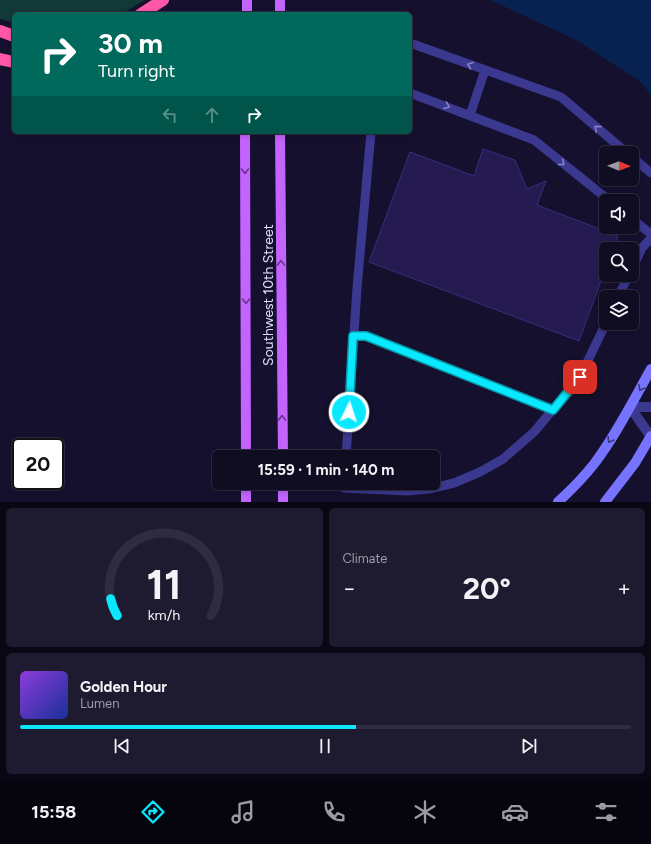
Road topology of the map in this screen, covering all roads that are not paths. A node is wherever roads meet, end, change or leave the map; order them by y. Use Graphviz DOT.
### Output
graph roads {
  1 [pos="163,0"];
  2 [pos="247,0"];
  3 [pos="280,0"];
  4 [pos="144,12"];
  5 [pos="247,12"];
  6 [pos="280,12"];
  7 [pos="0,31"];
  8 [pos="12,35"];
  9 [pos="412,44"];
  10 [pos="0,59"];
  11 [pos="12,62"];
  12 [pos="485,70"];
  13 [pos="412,95"];
  14 [pos="470,115"];
  15 [pos="245,134"];
  16 [pos="280,134"];
  17 [pos="371,134"];
  18 [pos="619,146"];
  19 [pos="639,163"];
  20 [pos="651,173"];
  21 [pos="601,194"];
  22 [pos="639,225"];
  23 [pos="651,234"];
  24 [pos="651,238"];
  25 [pos="639,254"];
  26 [pos="603,330"];
  27 [pos="353,336"];
  28 [pos="651,369"];
  29 [pos="630,407"];
  30 [pos="651,407"];
  31 [pos="553,410"];
  32 [pos="651,437"];
  33 [pos="246,450"];
  34 [pos="283,450"];
  35 [pos="346,450"];
  36 [pos="440,486"];
  37 [pos="246,490"];
  38 [pos="283,490"];
  39 [pos="386,490"];
  40 [pos="418,490"];
  41 [pos="246,502"];
  42 [pos="283,502"];
  43 [pos="558,502"];
  44 [pos="605,502"];
  1 -- 4 [label="highway"];
  2 -- 5 [label="main road"];
  3 -- 6 [label="main road"];
  7 -- 8 [label="highway"];
  12 -- 9 [label="lane, one-way"];
  10 -- 11 [label="highway"];
  12 -- 14 [label="lane"];
  18 -- 12 [label="lane, one-way"];
  13 -- 14 [label="lane, one-way"];
  14 -- 21 [label="lane, one-way"];
  15 -- 33 [label="main road, Southwest 10th Street, one-way"];
  34 -- 16 [label="main road, Southwest 10th Street, one-way"];
  17 -- 27 [label="lane"];
  19 -- 20 [label="lane"];
  22 -- 23 [label="lane"];
  24 -- 25 [label="lane"];
  26 -- 31 [label="lane"];
  27 -- 31 [label="lane"];
  27 -- 35 [label="lane"];
  28 -- 29 [label="street, one-way"];
  29 -- 30 [label="street"];
  29 -- 32 [label="street"];
  29 -- 43 [label="street, one-way"];
  31 -- 36 [label="lane"];
  32 -- 44 [label="street"];
  37 -- 41 [label="main road"];
  38 -- 42 [label="main road"];
  39 -- 40 [label="lane"];
}
